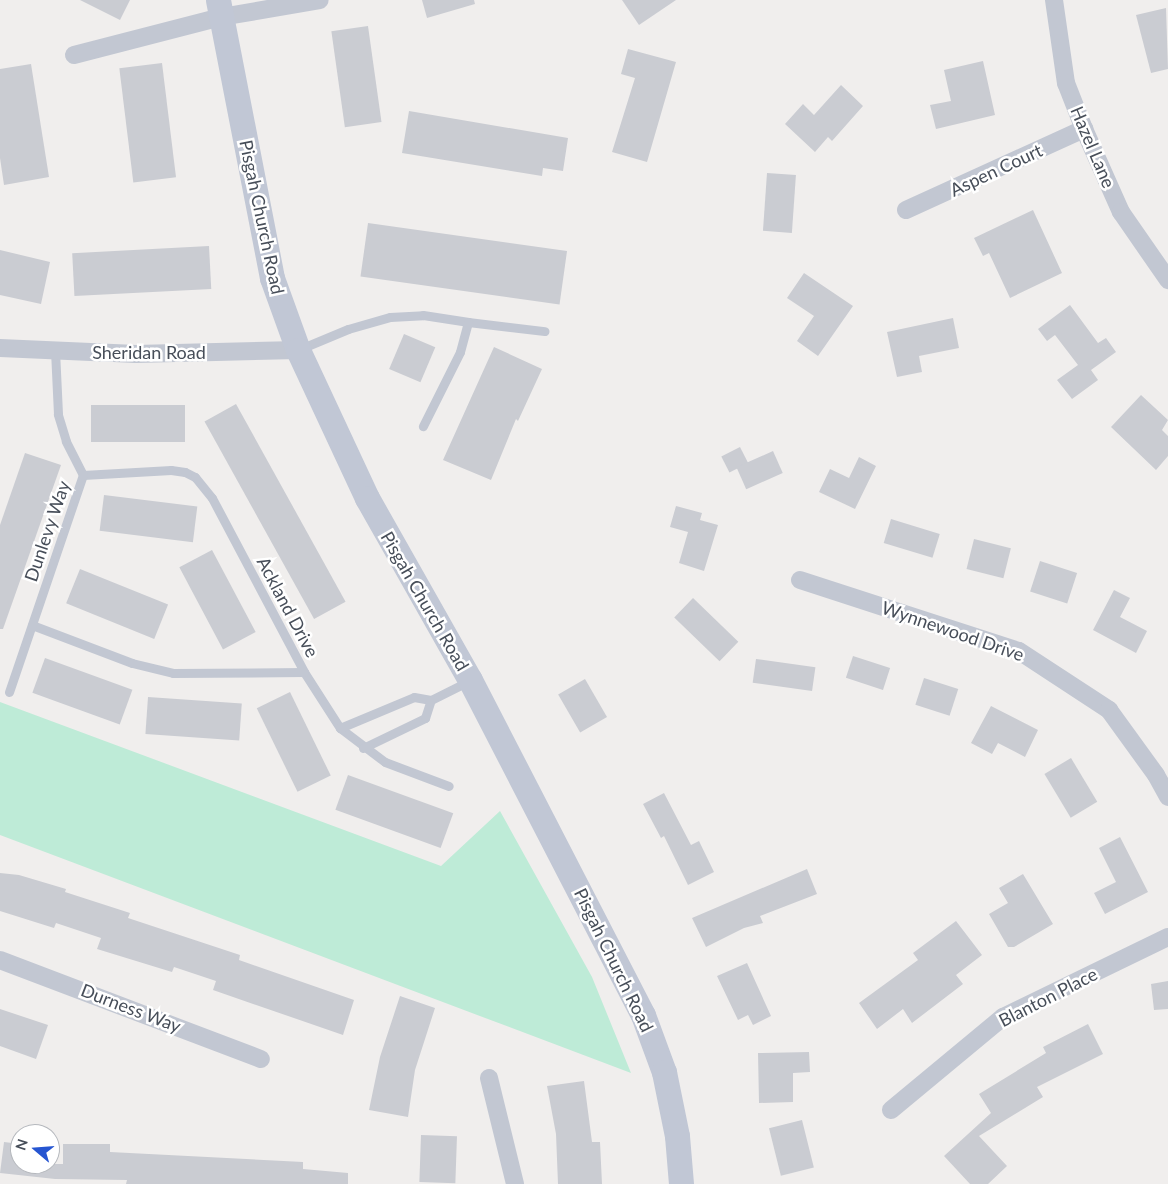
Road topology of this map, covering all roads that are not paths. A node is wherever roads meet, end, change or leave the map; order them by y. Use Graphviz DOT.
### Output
graph roads {
  1 [pos="320,0"];
  2 [pos="1054,0"];
  3 [pos="220,8"];
  4 [pos="74,55"];
  5 [pos="1084,129"];
  6 [pos="906,210"];
  7 [pos="1168,280"];
  8 [pos="468,322"];
  9 [pos="544,331"];
  10 [pos="0,348"];
  11 [pos="55,350"];
  12 [pos="298,350"];
  13 [pos="424,426"];
  14 [pos="83,475"];
  15 [pos="800,580"];
  16 [pos="32,625"];
  17 [pos="304,672"];
  18 [pos="470,680"];
  19 [pos="9,692"];
  20 [pos="431,700"];
  21 [pos="340,728"];
  22 [pos="363,748"];
  23 [pos="449,786"];
  24 [pos="1168,797"];
  25 [pos="1168,937"];
  26 [pos="0,960"];
  27 [pos="261,1059"];
  28 [pos="489,1078"];
  29 [pos="891,1110"];
  30 [pos="515,1184"];
  31 [pos="681,1184"];
  1 -- 3 [label="street"];
  2 -- 5 [label="street, Hazel Lane"];
  3 -- 4 [label="street"];
  3 -- 12 [label="main road, Pisgah Church Road"];
  5 -- 6 [label="street, Aspen Court"];
  5 -- 7 [label="street, Hazel Lane"];
  8 -- 9 [label="lane"];
  8 -- 12 [label="lane"];
  8 -- 13 [label="lane"];
  10 -- 11 [label="street, Sheridan Road"];
  11 -- 12 [label="street, Sheridan Road"];
  11 -- 14 [label="lane, Dunlevy Way"];
  12 -- 18 [label="main road, Pisgah Church Road"];
  14 -- 16 [label="lane, Dunlevy Way"];
  14 -- 17 [label="lane, Ackland Drive"];
  15 -- 24 [label="street, Wynnewood Drive"];
  16 -- 17 [label="lane"];
  16 -- 19 [label="lane, Dunlevy Way"];
  17 -- 21 [label="lane, Ackland Drive"];
  18 -- 20 [label="lane"];
  18 -- 31 [label="main road, Pisgah Church Road"];
  20 -- 21 [label="lane"];
  20 -- 22 [label="lane"];
  21 -- 22 [label="lane, Ackland Drive"];
  22 -- 23 [label="lane, Ackland Drive"];
  25 -- 29 [label="street, Blanton Place"];
  26 -- 27 [label="street, Durness Way"];
  28 -- 30 [label="street"];
}
